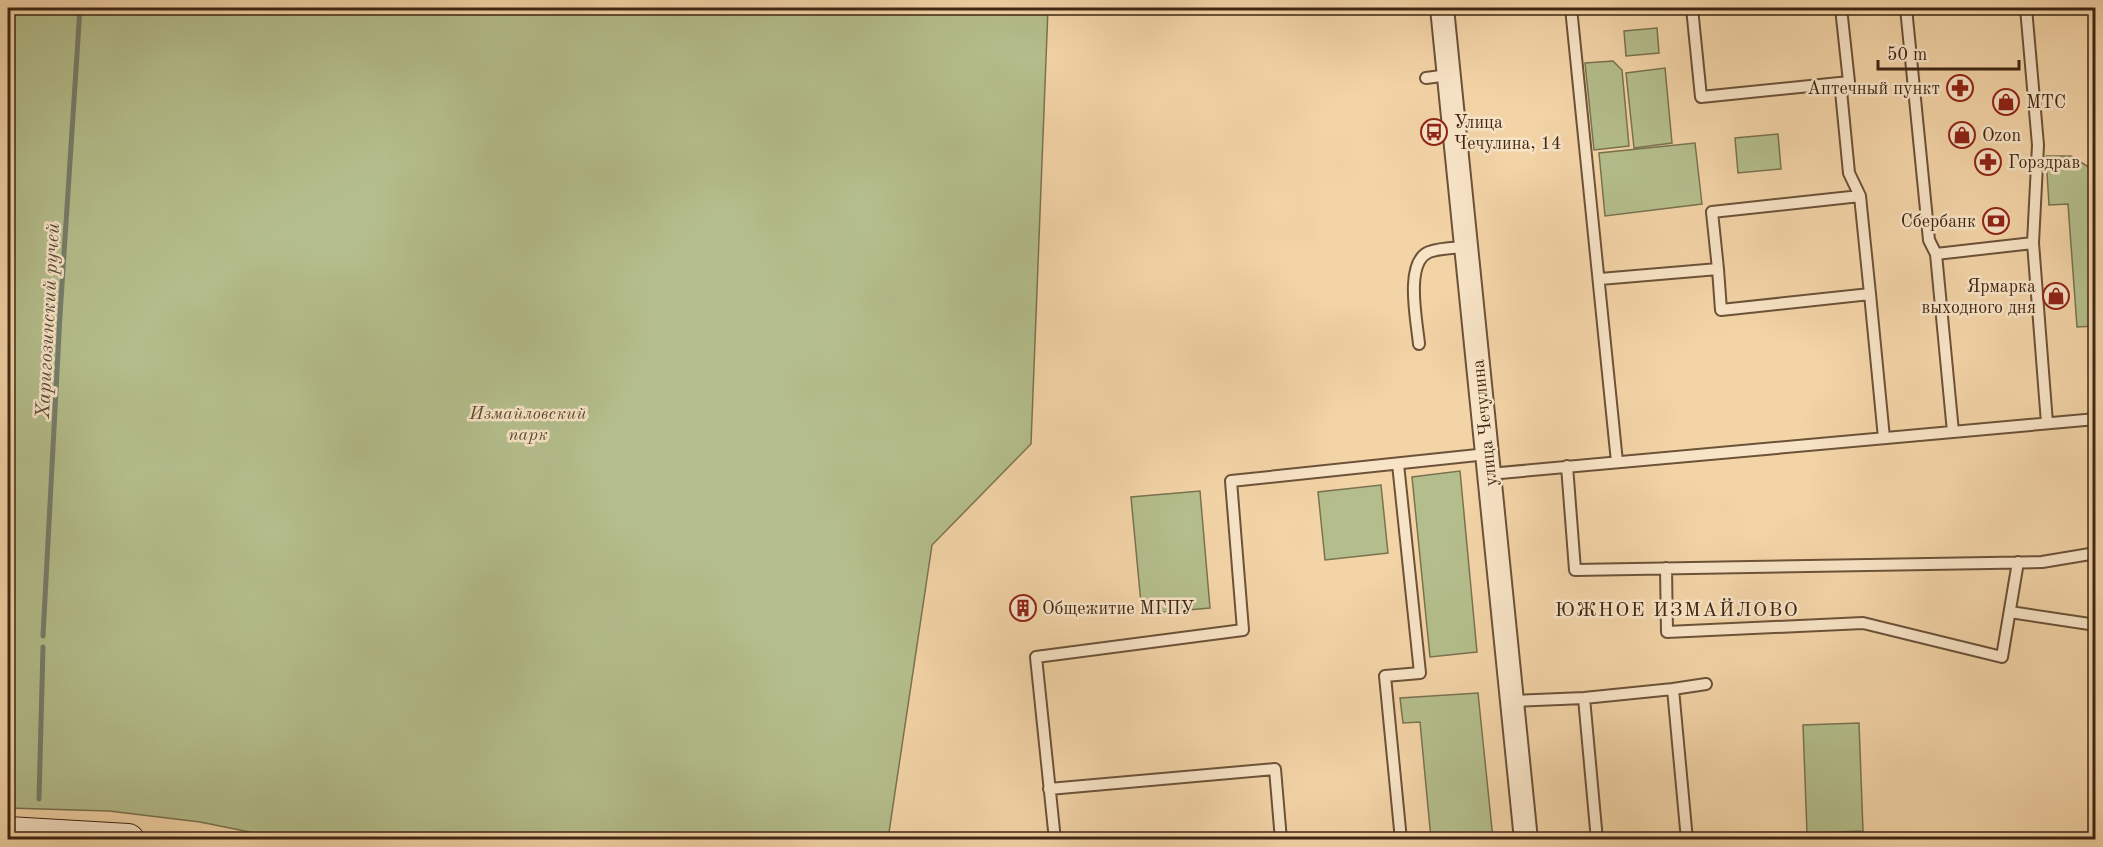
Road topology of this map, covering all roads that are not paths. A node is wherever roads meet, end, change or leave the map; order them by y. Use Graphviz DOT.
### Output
graph roads {
  1 [pos="1442,8"];
  2 [pos="1571,8"];
  3 [pos="1692,8"];
  4 [pos="1841,8"];
  5 [pos="1906,8"];
  6 [pos="2026,8"];
  7 [pos="1449,75"];
  8 [pos="1426,78"];
  9 [pos="1849,82"];
  10 [pos="1860,196"];
  11 [pos="2033,243"];
  12 [pos="1466,247"];
  13 [pos="1936,254"];
  14 [pos="1718,269"];
  15 [pos="1600,279"];
  16 [pos="1870,294"];
  17 [pos="1419,344"];
  18 [pos="2096,419"];
  19 [pos="2047,423"];
  20 [pos="1953,432"];
  21 [pos="1884,438"];
  22 [pos="1617,462"];
  23 [pos="1398,464"];
  24 [pos="1488,464"];
  25 [pos="1567,466"];
  26 [pos="2096,553"];
  27 [pos="2018,562"];
  28 [pos="1666,568"];
  29 [pos="2010,612"];
  30 [pos="2096,626"];
  31 [pos="1706,684"];
  32 [pos="1672,688"];
  33 [pos="1584,698"];
  34 [pos="1511,701"];
  35 [pos="1049,789"];
  36 [pos="8,833"];
  37 [pos="128,840"];
  38 [pos="1055,840"];
  39 [pos="1281,840"];
  40 [pos="1401,840"];
  41 [pos="1526,840"];
  42 [pos="1597,840"];
  43 [pos="1687,840"];
  1 -- 7 [label="street, улица Чечулина"];
  2 -- 15 [label="lane"];
  3 -- 9 [label="lane"];
  4 -- 9 [label="lane"];
  5 -- 13 [label="lane"];
  6 -- 11 [label="lane"];
  7 -- 8 [label="lane"];
  7 -- 12 [label="street, улица Чечулина"];
  9 -- 10 [label="lane"];
  10 -- 14 [label="lane"];
  10 -- 16 [label="lane"];
  11 -- 13 [label="lane"];
  11 -- 19 [label="lane"];
  12 -- 17 [label="lane"];
  12 -- 24 [label="street, улица Чечулина"];
  13 -- 20 [label="lane"];
  14 -- 15 [label="lane"];
  14 -- 16 [label="lane"];
  15 -- 22 [label="lane"];
  16 -- 21 [label="lane"];
  18 -- 19 [label="lane"];
  19 -- 20 [label="lane"];
  20 -- 21 [label="lane"];
  21 -- 22 [label="lane"];
  22 -- 25 [label="lane"];
  23 -- 24 [label="lane"];
  23 -- 35 [label="lane"];
  23 -- 40 [label="lane"];
  24 -- 25 [label="lane"];
  24 -- 34 [label="street, улица Чечулина"];
  25 -- 28 [label="lane"];
  26 -- 27 [label="lane"];
  27 -- 28 [label="lane"];
  27 -- 29 [label="lane"];
  28 -- 29 [label="lane"];
  29 -- 30 [label="lane"];
  31 -- 32 [label="lane"];
  32 -- 33 [label="lane"];
  32 -- 43 [label="lane"];
  33 -- 34 [label="lane"];
  33 -- 42 [label="lane"];
  34 -- 41 [label="street, улица Чечулина"];
  35 -- 38 [label="lane"];
  35 -- 39 [label="lane"];
  36 -- 37 [label="main road"];
}
